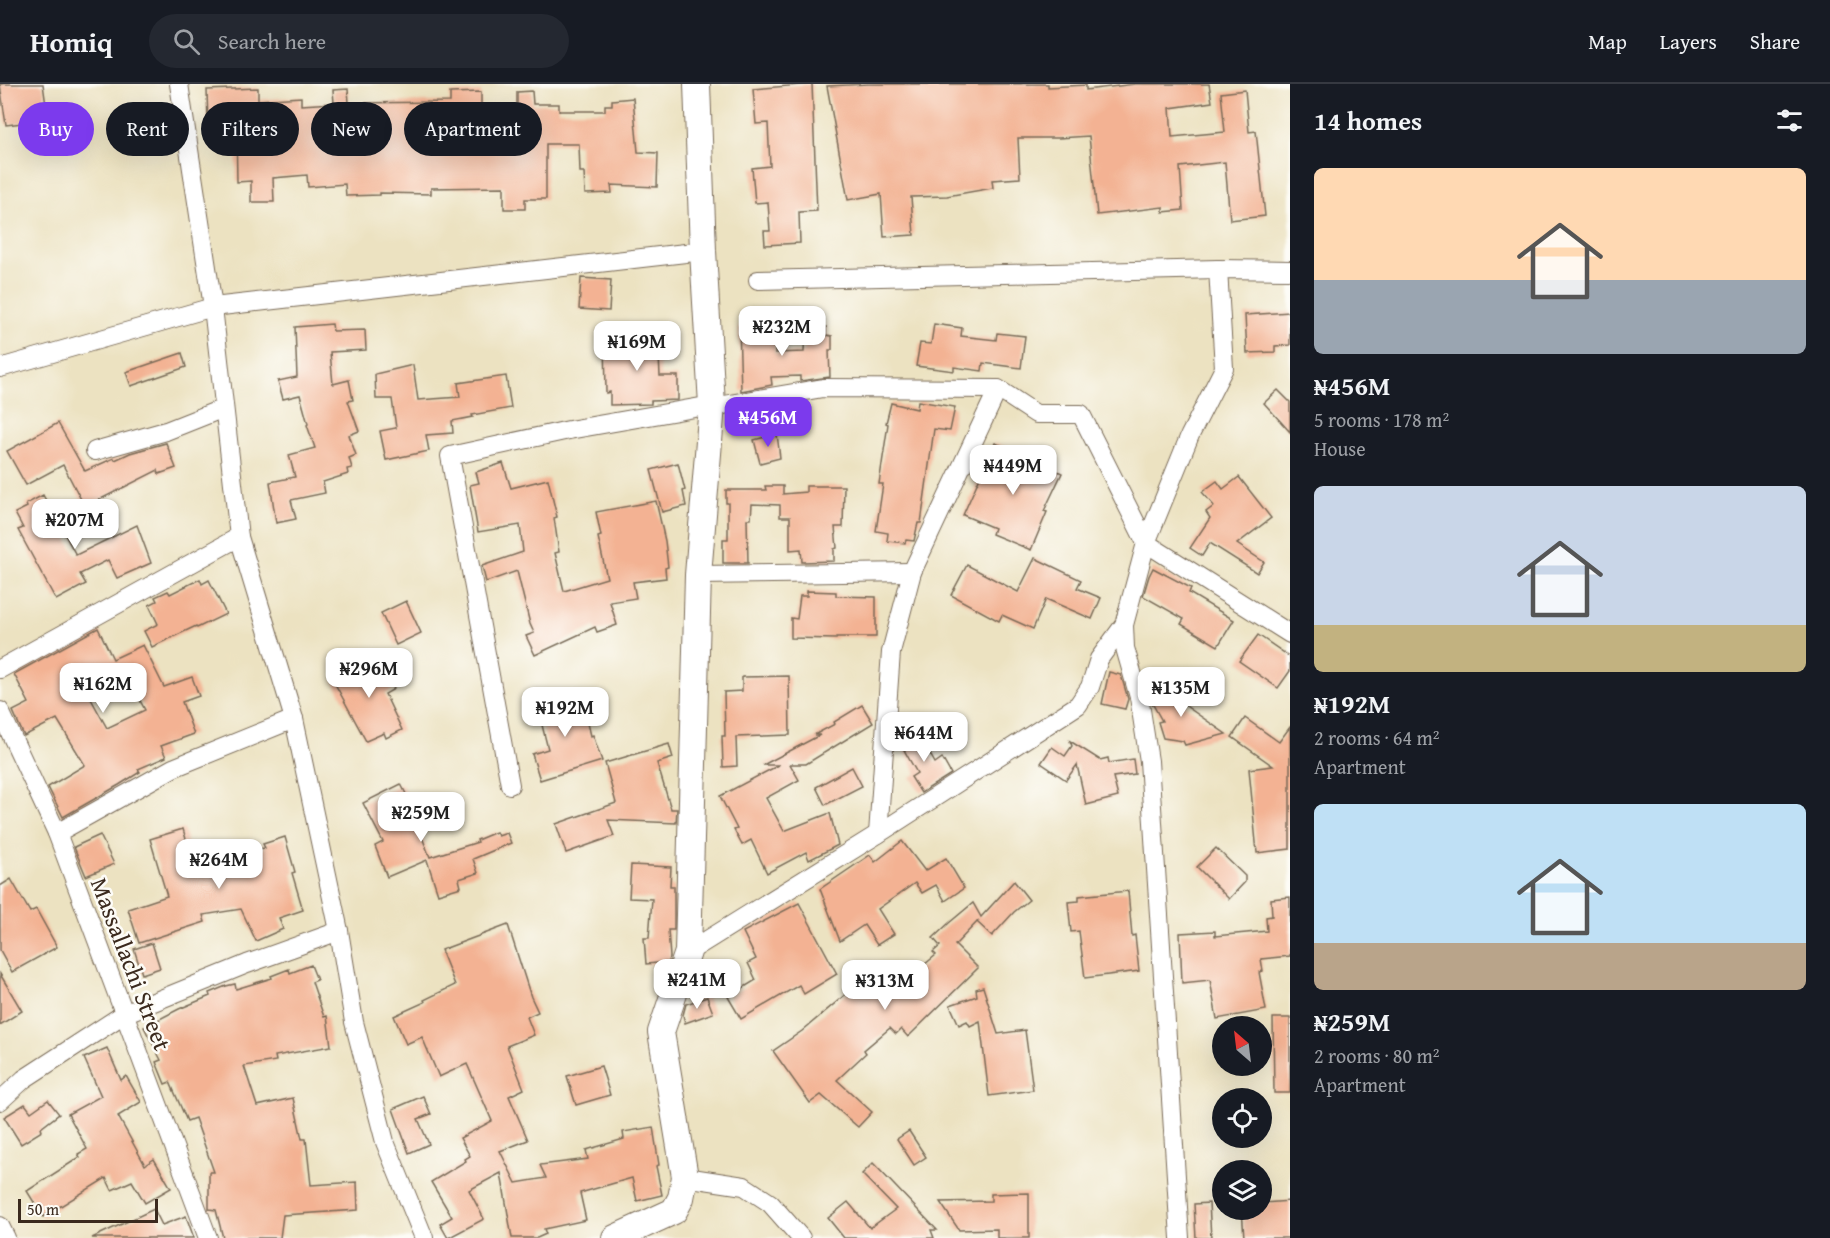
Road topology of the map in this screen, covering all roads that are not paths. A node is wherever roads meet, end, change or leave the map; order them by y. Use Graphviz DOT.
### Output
graph roads {
  1 [pos="178,84"];
  2 [pos="697,84"];
  3 [pos="703,251"];
  4 [pos="1218,268"];
  5 [pos="1290,270"];
  6 [pos="758,280"];
  7 [pos="213,307"];
  8 [pos="0,368"];
  9 [pos="998,389"];
  10 [pos="712,406"];
  11 [pos="224,408"];
  12 [pos="95,451"];
  13 [pos="239,537"];
  14 [pos="1146,543"];
  15 [pos="912,572"];
  16 [pos="698,575"];
  17 [pos="1124,625"];
  18 [pos="1290,634"];
  19 [pos="0,669"];
  20 [pos="0,711"];
  21 [pos="294,718"];
  22 [pos="510,786"];
  23 [pos="57,833"];
  24 [pos="878,834"];
  25 [pos="339,931"];
  26 [pos="688,952"];
  27 [pos="124,1014"];
  28 [pos="0,1101"];
  29 [pos="685,1177"];
  30 [pos="0,1226"];
  31 [pos="6,1238"];
  32 [pos="208,1238"];
  33 [pos="424,1238"];
  34 [pos="615,1238"];
  35 [pos="801,1238"];
  36 [pos="1179,1238"];
  1 -- 7 [label="street"];
  2 -- 3 [label="street"];
  3 -- 7 [label="street"];
  3 -- 10 [label="street"];
  4 -- 5 [label="street"];
  4 -- 6 [label="street"];
  4 -- 14 [label="street"];
  7 -- 8 [label="street"];
  7 -- 11 [label="street"];
  9 -- 10 [label="street"];
  9 -- 14 [label="street"];
  9 -- 15 [label="street"];
  10 -- 16 [label="street"];
  10 -- 22 [label="street"];
  11 -- 12 [label="street"];
  11 -- 13 [label="street"];
  13 -- 19 [label="street"];
  13 -- 21 [label="street"];
  14 -- 17 [label="street"];
  14 -- 18 [label="street"];
  15 -- 16 [label="street"];
  15 -- 24 [label="street"];
  16 -- 26 [label="street"];
  17 -- 24 [label="street"];
  17 -- 36 [label="street"];
  20 -- 23 [label="street, Massallachi Street"];
  21 -- 23 [label="street"];
  21 -- 25 [label="street"];
  23 -- 27 [label="street, Massallachi Street"];
  24 -- 26 [label="street"];
  25 -- 27 [label="street"];
  25 -- 33 [label="street"];
  26 -- 29 [label="street"];
  27 -- 28 [label="street"];
  27 -- 32 [label="street, Massallachi Street"];
  29 -- 34 [label="street"];
  29 -- 35 [label="street"];
  30 -- 31 [label="street"];
}
